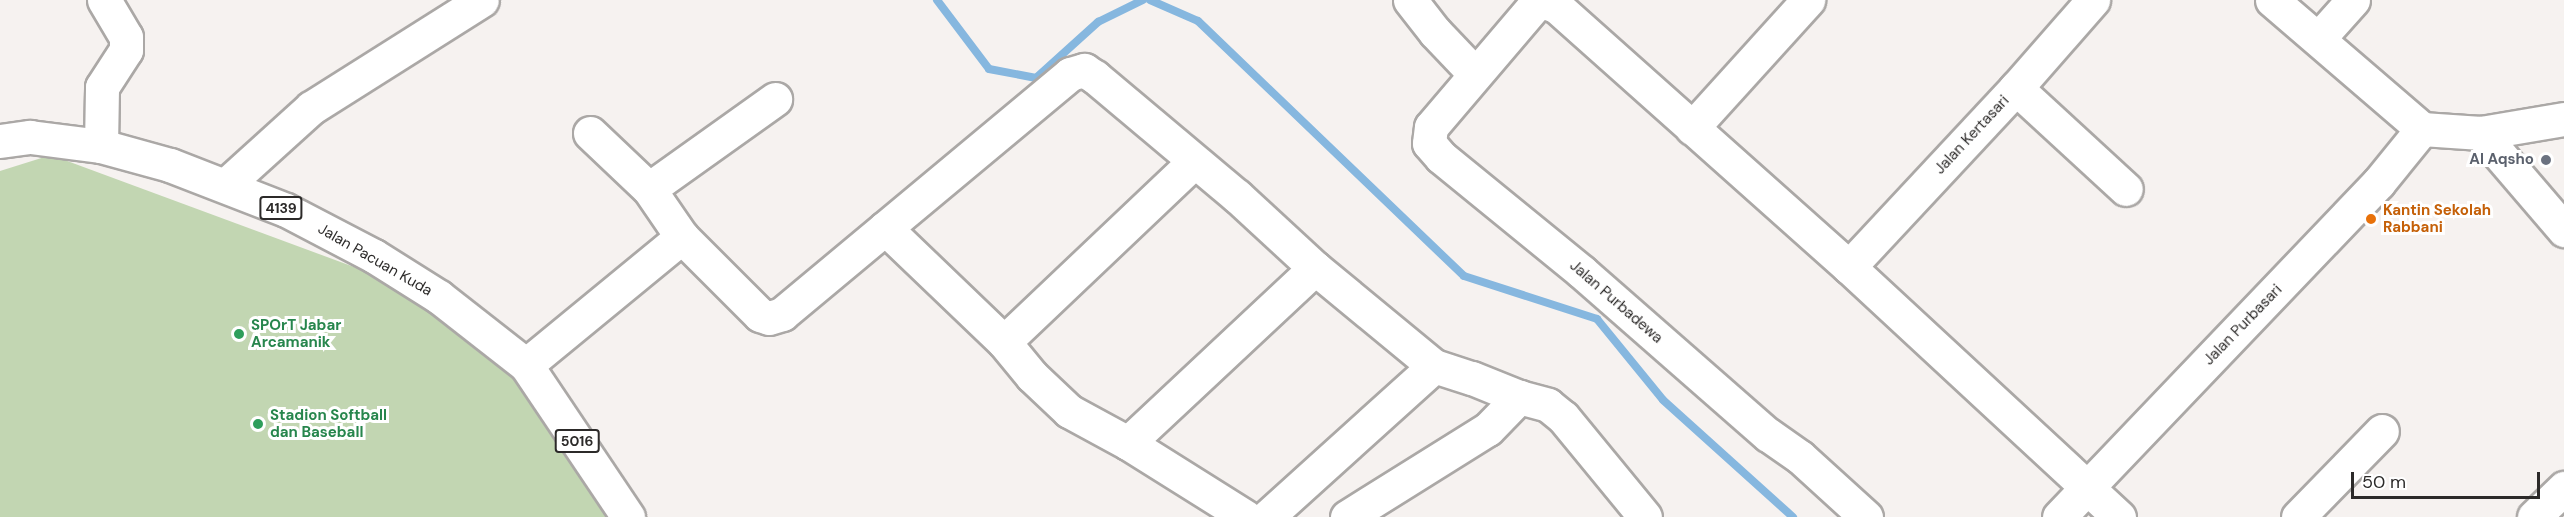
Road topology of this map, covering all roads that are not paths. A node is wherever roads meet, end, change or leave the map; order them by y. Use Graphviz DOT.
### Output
graph roads {
  1 [pos="104,0"];
  2 [pos="482,0"];
  3 [pos="1410,0"];
  4 [pos="1542,0"];
  5 [pos="1808,0"];
  6 [pos="2093,0"];
  7 [pos="2272,0"];
  8 [pos="2353,0"];
  9 [pos="2319,38"];
  10 [pos="1475,74"];
  11 [pos="2016,88"];
  12 [pos="775,99"];
  13 [pos="2564,119"];
  14 [pos="1692,128"];
  15 [pos="2422,129"];
  16 [pos="590,133"];
  17 [pos="2481,133"];
  18 [pos="0,141"];
  19 [pos="101,146"];
  20 [pos="1194,162"];
  21 [pos="226,185"];
  22 [pos="649,189"];
  23 [pos="2126,189"];
  24 [pos="885,228"];
  25 [pos="2564,230"];
  26 [pos="682,237"];
  27 [pos="1849,267"];
  28 [pos="1315,268"];
  29 [pos="1004,342"];
  30 [pos="526,365"];
  31 [pos="1434,366"];
  32 [pos="1519,397"];
  33 [pos="2382,431"];
  34 [pos="1128,443"];
  35 [pos="2564,488"];
  36 [pos="2087,489"];
  37 [pos="628,517"];
  38 [pos="1246,517"];
  39 [pos="1267,517"];
  40 [pos="1347,517"];
  41 [pos="1644,517"];
  42 [pos="1866,517"];
  43 [pos="2059,517"];
  44 [pos="2119,517"];
  45 [pos="2298,517"];
  46 [pos="2534,517"];
  1 -- 19 [label="street"];
  2 -- 21 [label="street"];
  3 -- 10 [label="street"];
  4 -- 10 [label="street, Jalan Purbadewa"];
  4 -- 14 [label="street"];
  5 -- 14 [label="street"];
  6 -- 11 [label="street, Jalan Kertasari"];
  7 -- 9 [label="street"];
  8 -- 9 [label="street"];
  9 -- 15 [label="street"];
  10 -- 42 [label="street, Jalan Purbadewa"];
  11 -- 23 [label="street"];
  11 -- 27 [label="street, Jalan Kertasari"];
  12 -- 22 [label="street"];
  13 -- 17 [label="street"];
  14 -- 27 [label="street"];
  15 -- 17 [label="street"];
  15 -- 36 [label="street, Jalan Purbasari"];
  16 -- 22 [label="street"];
  17 -- 25 [label="street"];
  18 -- 19 [label="street, Jalan Pacuan Kuda / 4139"];
  19 -- 21 [label="street, Jalan Pacuan Kuda / 4139"];
  20 -- 24 [label="street"];
  20 -- 28 [label="street"];
  20 -- 29 [label="street"];
  21 -- 30 [label="street, Jalan Pacuan Kuda / 4139"];
  22 -- 26 [label="street"];
  24 -- 26 [label="street"];
  24 -- 29 [label="street"];
  26 -- 30 [label="street"];
  27 -- 36 [label="street"];
  28 -- 31 [label="street"];
  28 -- 34 [label="street"];
  29 -- 34 [label="street"];
  30 -- 37 [label="street, 5016"];
  31 -- 32 [label="street"];
  31 -- 39 [label="street"];
  32 -- 40 [label="street"];
  32 -- 41 [label="street"];
  33 -- 45 [label="street"];
  34 -- 38 [label="street"];
  35 -- 46 [label="street"];
  36 -- 43 [label="street, Jalan Purbasari"];
  36 -- 44 [label="street"];
}
